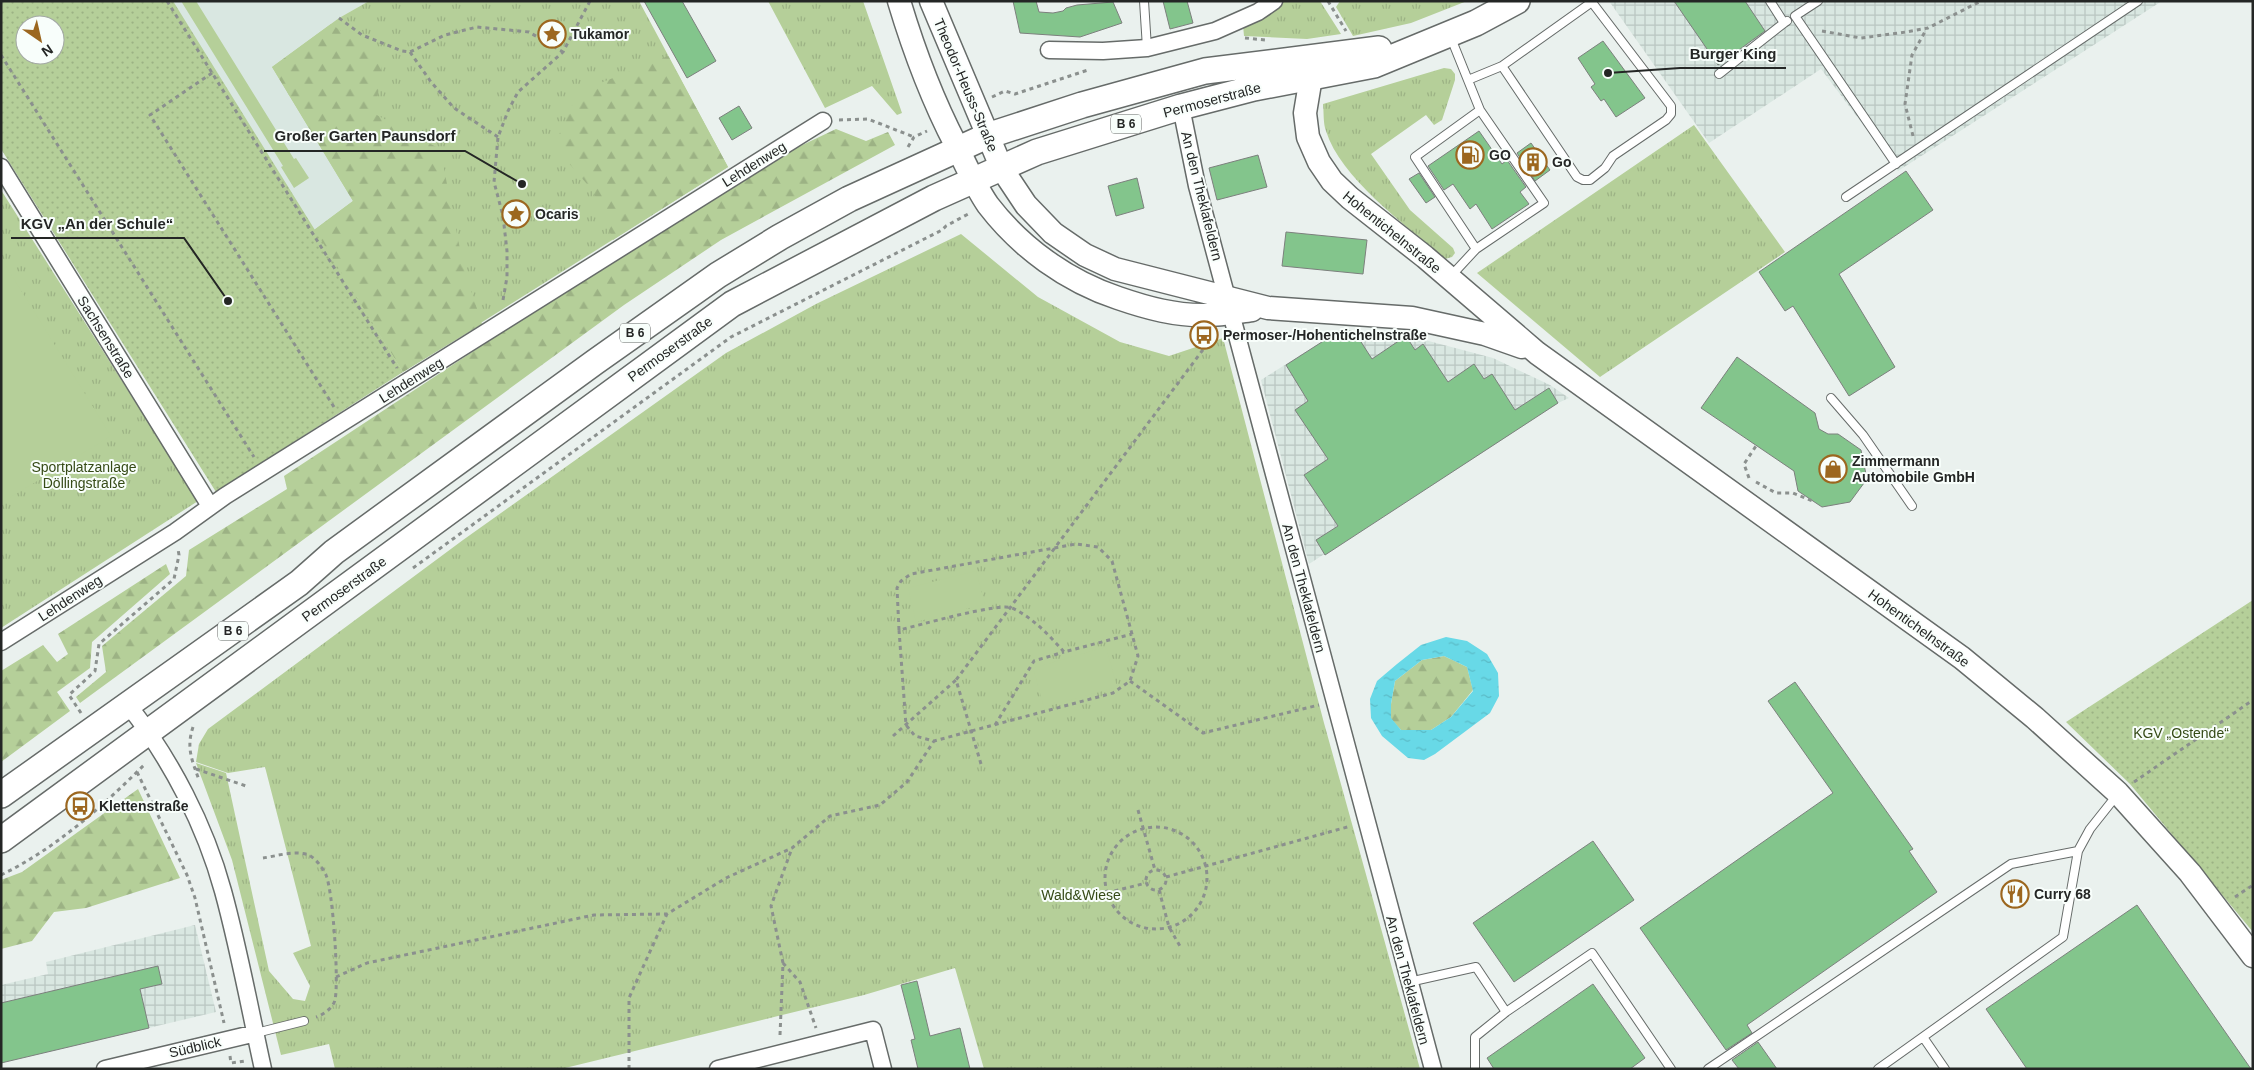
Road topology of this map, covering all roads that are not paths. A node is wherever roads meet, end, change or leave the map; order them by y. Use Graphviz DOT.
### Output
graph roads {
  1 [pos="899,1"];
  2 [pos="931,1"];
  3 [pos="1144,1"];
  4 [pos="1274,1"];
  5 [pos="1517,1"];
  6 [pos="1770,1"];
  7 [pos="1818,1"];
  8 [pos="2138,1"];
  9 [pos="1591,2"];
  10 [pos="1795,16"];
  11 [pos="1784,23"];
  12 [pos="1441,38"];
  13 [pos="1147,48"];
  14 [pos="1049,50"];
  15 [pos="1502,66"];
  16 [pos="1719,74"];
  17 [pos="1311,77"];
  18 [pos="1468,80"];
  19 [pos="1182,107"];
  20 [pos="1480,110"];
  21 [pos="824,121"];
  22 [pos="987,136"];
  23 [pos="958,149"];
  24 [pos="1896,164"];
  25 [pos="1,167"];
  26 [pos="1002,169"];
  27 [pos="974,182"];
  28 [pos="1846,197"];
  29 [pos="1476,249"];
  30 [pos="1449,279"];
  31 [pos="1230,306"];
  32 [pos="1537,353"];
  33 [pos="1831,398"];
  34 [pos="210,506"];
  35 [pos="1912,506"];
  36 [pos="1,642"];
  37 [pos="129,706"];
  38 [pos="154,740"];
  39 [pos="2118,793"];
  40 [pos="1,796"];
  41 [pos="1,840"];
  42 [pos="2078,851"];
  43 [pos="2253,956"];
  44 [pos="1409,982"];
  45 [pos="1506,1012"];
  46 [pos="304,1021"];
  47 [pos="256,1033"];
  48 [pos="1923,1037"];
  49 [pos="106,1069"];
  50 [pos="263,1069"];
  51 [pos="718,1069"];
  52 [pos="883,1069"];
  53 [pos="1433,1069"];
  54 [pos="1475,1069"];
  55 [pos="1671,1069"];
  56 [pos="1708,1069"];
  57 [pos="1878,1069"];
  58 [pos="1945,1069"];
  1 -- 23 [label="main road"];
  2 -- 22 [label="main road, Theodor-Heuss-Straße"];
  3 -- 13 [label="lane"];
  4 -- 13 [label="street"];
  5 -- 12 [label="main road, Permoserstraße / B 6"];
  6 -- 11 [label="lane"];
  7 -- 10 [label="lane"];
  8 -- 24 [label="lane"];
  9 -- 15 [label="lane"];
  9 -- 15 [label="lane"];
  10 -- 11 [label="lane"];
  10 -- 24 [label="lane"];
  11 -- 16 [label="lane"];
  12 -- 17 [label="main road, Permoserstraße / B 6"];
  12 -- 18 [label="lane"];
  12 -- 22 [label="main road, Permoserstraße / B 6"];
  13 -- 14 [label="street"];
  15 -- 18 [label="lane"];
  17 -- 19 [label="main road, Permoserstraße / B 6"];
  17 -- 30 [label="main road, Hohentichelnstraße"];
  18 -- 20 [label="lane"];
  19 -- 26 [label="main road, Permoserstraße / B 6"];
  19 -- 31 [label="street, An den Theklafeldern"];
  20 -- 29 [label="lane"];
  20 -- 29 [label="lane"];
  21 -- 34 [label="street, Lehdenweg"];
  22 -- 23 [label="main road, Permoserstraße / B 6"];
  22 -- 26 [label="main road, Theodor-Heuss-Straße"];
  23 -- 27 [label="main road, Hohentichelnstraße"];
  23 -- 37 [label="main road, Permoserstraße / B 6"];
  24 -- 28 [label="lane"];
  25 -- 34 [label="street, Sachsenstraße"];
  26 -- 27 [label="main road, Permoserstraße / B 6"];
  26 -- 31 [label="main road, Hohentichelnstraße"];
  27 -- 31 [label="main road, Hohentichelnstraße"];
  27 -- 38 [label="main road, Permoserstraße / B 6"];
  29 -- 30 [label="lane"];
  30 -- 32 [label="main road, Hohentichelnstraße"];
  31 -- 32 [label="main road, Hohentichelnstraße"];
  31 -- 44 [label="street, An den Theklafeldern"];
  32 -- 39 [label="main road, Hohentichelnstraße"];
  33 -- 35 [label="lane"];
  34 -- 36 [label="street, Lehdenweg"];
  37 -- 38 [label="street"];
  37 -- 40 [label="main road, Permoserstraße / B 6"];
  38 -- 41 [label="main road, Permoserstraße / B 6"];
  38 -- 47 [label="street"];
  39 -- 42 [label="lane"];
  39 -- 43 [label="main road, Hohentichelnstraße"];
  42 -- 48 [label="lane"];
  42 -- 56 [label="lane"];
  44 -- 45 [label="lane"];
  44 -- 53 [label="street, An den Theklafeldern"];
  45 -- 54 [label="lane"];
  45 -- 55 [label="lane"];
  46 -- 47 [label="lane"];
  47 -- 49 [label="street, Südblick"];
  47 -- 50 [label="street"];
  48 -- 57 [label="lane"];
  48 -- 58 [label="lane"];
  51 -- 52 [label="street"];
}
